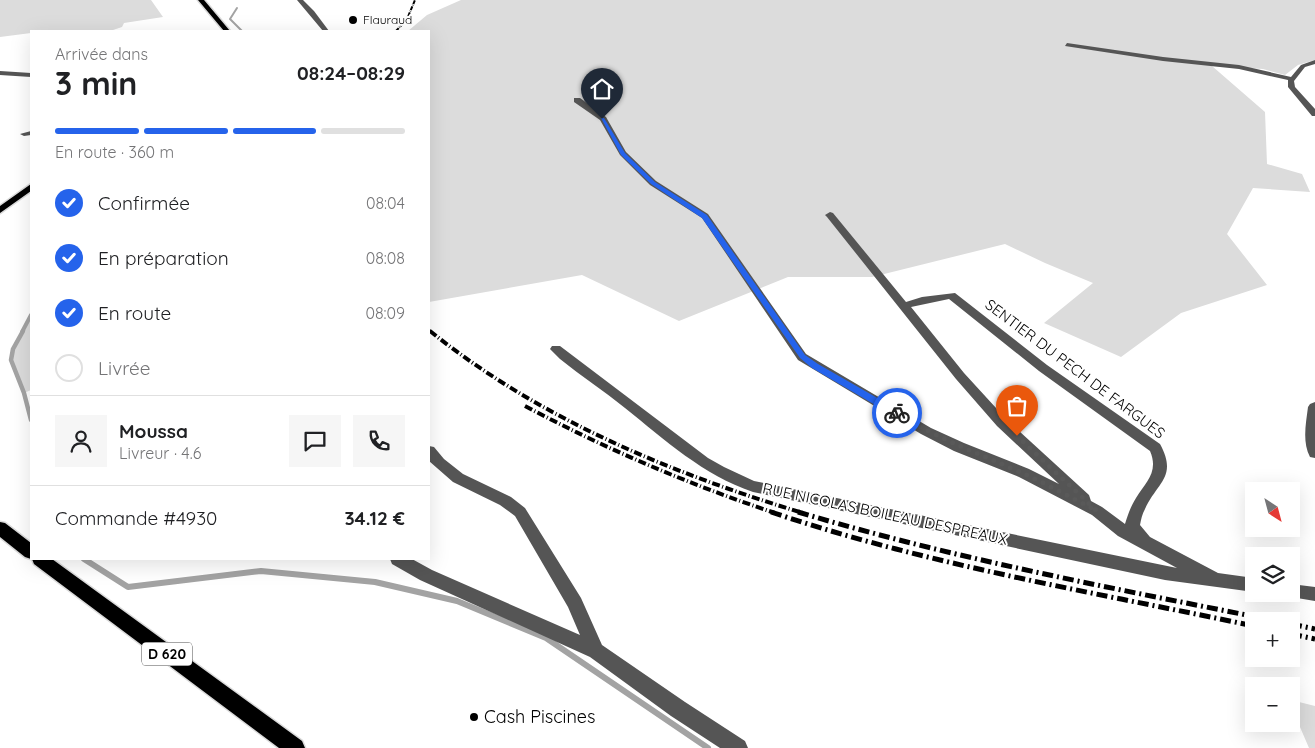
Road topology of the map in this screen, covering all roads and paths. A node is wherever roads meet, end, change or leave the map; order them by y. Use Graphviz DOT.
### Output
graph roads {
  1 [pos="201,0"];
  2 [pos="302,0"];
  3 [pos="226,30"];
  4 [pos="325,30"];
  5 [pos="1067,45"];
  6 [pos="1315,62"];
  7 [pos="0,73"];
  8 [pos="30,74"];
  9 [pos="1292,79"];
  10 [pos="576,100"];
  11 [pos="1315,114"];
  12 [pos="30,188"];
  13 [pos="0,210"];
  14 [pos="830,215"];
  15 [pos="904,306"];
  16 [pos="556,349"];
  17 [pos="1315,407"];
  18 [pos="430,452"];
  19 [pos="1315,453"];
  20 [pos="1097,511"];
  21 [pos="0,528"];
  22 [pos="1147,544"];
  23 [pos="30,551"];
  24 [pos="41,560"];
  25 [pos="400,560"];
  26 [pos="1214,579"];
  27 [pos="1245,584"];
  28 [pos="1300,592"];
  29 [pos="1315,594"];
  30 [pos="596,651"];
  31 [pos="294,748"];
  32 [pos="738,748"];
  1 -- 3 [label="main road"];
  2 -- 4 [label="street"];
  5 -- 9 [label="street"];
  6 -- 9 [label="street"];
  7 -- 8 [label="street"];
  9 -- 11 [label="street"];
  10 -- 20 [label="street"];
  12 -- 13 [label="main road"];
  14 -- 15 [label="street"];
  15 -- 20 [label="street"];
  15 -- 22 [label="street, SENTIER DU PECH DE FARGUES"];
  16 -- 26 [label="street, RUE NICOLAS BOILEAU DESPREAUX"];
  17 -- 19 [label="street"];
  18 -- 30 [label="street"];
  20 -- 22 [label="street"];
  21 -- 23 [label="main road"];
  22 -- 26 [label="street"];
  24 -- 31 [label="main road, D 620"];
  25 -- 30 [label="street"];
  26 -- 27 [label="street, RUE NICOLAS BOILEAU DESPREAUX"];
  28 -- 29 [label="street"];
  30 -- 32 [label="street"];
}
